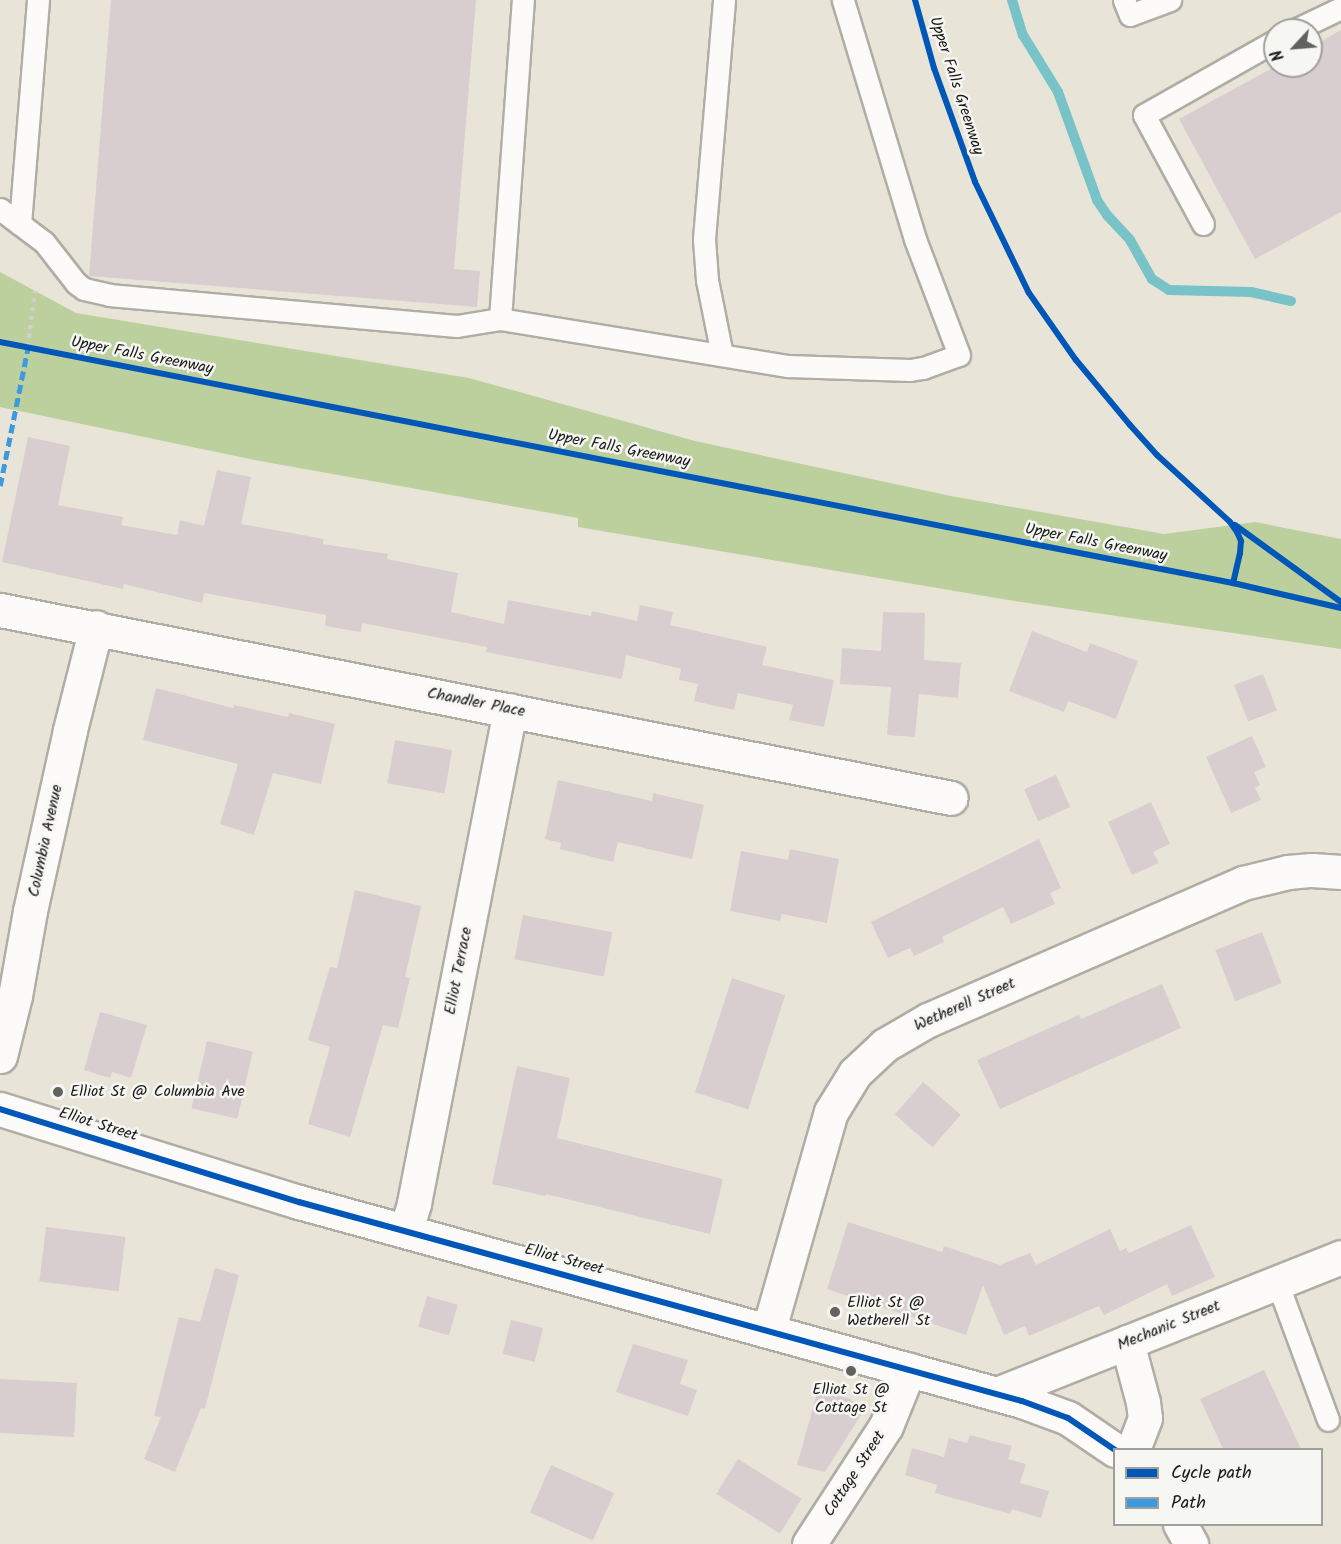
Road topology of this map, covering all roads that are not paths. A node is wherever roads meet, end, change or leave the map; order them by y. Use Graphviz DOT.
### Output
graph roads {
  1 [pos="38,0"];
  2 [pos="523,0"];
  3 [pos="724,0"];
  4 [pos="843,0"];
  5 [pos="1124,0"];
  6 [pos="1170,0"];
  7 [pos="1341,8"];
  8 [pos="1315,18"];
  9 [pos="1263,48"];
  10 [pos="0,209"];
  11 [pos="20,224"];
  12 [pos="1203,224"];
  13 [pos="500,319"];
  14 [pos="722,355"];
  15 [pos="0,610"];
  16 [pos="96,627"];
  17 [pos="510,710"];
  18 [pos="951,798"];
  19 [pos="1341,872"];
  20 [pos="0,1056"];
  21 [pos="0,1109"];
  22 [pos="406,1230"];
  23 [pos="1341,1257"];
  24 [pos="1277,1282"];
  25 [pos="769,1329"];
  26 [pos="1127,1342"];
  27 [pos="909,1369"];
  28 [pos="997,1394"];
  29 [pos="1328,1420"];
  30 [pos="1113,1448"];
  31 [pos="1133,1448"];
  32 [pos="1180,1526"];
  33 [pos="809,1544"];
  34 [pos="1191,1544"];
  1 -- 11 [label="lane"];
  2 -- 13 [label="lane"];
  3 -- 14 [label="lane"];
  4 -- 14 [label="lane"];
  5 -- 6 [label="lane"];
  7 -- 8 [label="lane"];
  9 -- 12 [label="lane"];
  10 -- 11 [label="lane"];
  11 -- 13 [label="lane"];
  13 -- 14 [label="lane"];
  15 -- 16 [label="street, Chandler Place"];
  16 -- 17 [label="street, Chandler Place"];
  16 -- 20 [label="street, Columbia Avenue"];
  17 -- 18 [label="street, Chandler Place"];
  17 -- 22 [label="street, Elliot Terrace"];
  19 -- 25 [label="street, Wetherell Street"];
  21 -- 22 [label="street, Elliot Street"];
  22 -- 25 [label="street, Elliot Street"];
  23 -- 24 [label="street, Mechanic Street"];
  24 -- 26 [label="street, Mechanic Street"];
  24 -- 29 [label="lane"];
  25 -- 27 [label="street, Elliot Street"];
  26 -- 28 [label="street, Mechanic Street"];
  26 -- 31 [label="street"];
  27 -- 28 [label="street, Elliot Street"];
  27 -- 33 [label="street, Cottage Street"];
  28 -- 30 [label="street, Elliot Street"];
  32 -- 34 [label="street"];
}
